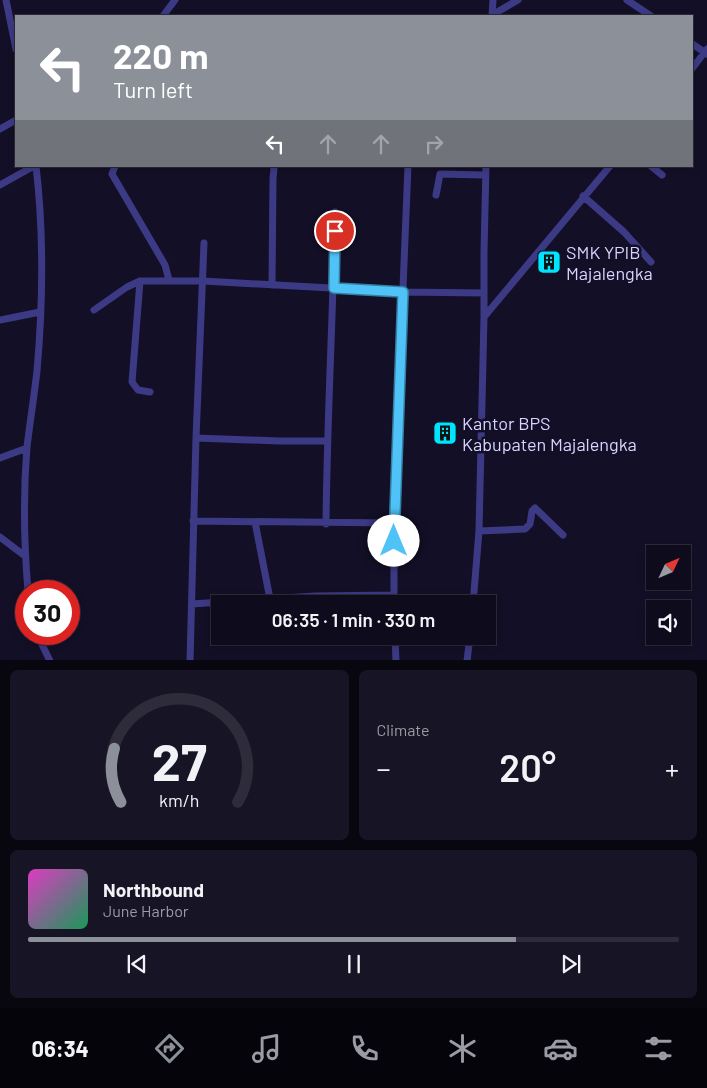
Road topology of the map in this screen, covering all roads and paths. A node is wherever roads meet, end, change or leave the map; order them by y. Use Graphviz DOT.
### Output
graph roads {
  1 [pos="175,0"];
  2 [pos="493,0"];
  3 [pos="518,0"];
  4 [pos="627,0"];
  5 [pos="8,1"];
  6 [pos="164,15"];
  7 [pos="492,15"];
  8 [pos="494,15"];
  9 [pos="650,15"];
  10 [pos="15,43"];
  11 [pos="693,44"];
  12 [pos="706,52"];
  13 [pos="693,68"];
  14 [pos="15,121"];
  15 [pos="0,129"];
  16 [pos="33,167"];
  17 [pos="35,167"];
  18 [pos="115,167"];
  19 [pos="273,167"];
  20 [pos="408,167"];
  21 [pos="486,167"];
  22 [pos="609,167"];
  23 [pos="652,167"];
  24 [pos="486,174"];
  25 [pos="662,175"];
  26 [pos="0,185"];
  27 [pos="436,195"];
  28 [pos="584,196"];
  29 [pos="335,212"];
  30 [pos="204,243"];
  31 [pos="651,262"];
  32 [pos="169,280"];
  33 [pos="140,281"];
  34 [pos="203,281"];
  35 [pos="272,285"];
  36 [pos="334,288"];
  37 [pos="403,292"];
  38 [pos="484,293"];
  39 [pos="94,310"];
  40 [pos="40,312"];
  41 [pos="484,317"];
  42 [pos="0,320"];
  43 [pos="150,392"];
  44 [pos="196,438"];
  45 [pos="327,441"];
  46 [pos="27,448"];
  47 [pos="0,458"];
  48 [pos="193,522"];
  49 [pos="255,522"];
  50 [pos="394,523"];
  51 [pos="326,524"];
  52 [pos="478,531"];
  53 [pos="563,535"];
  54 [pos="0,537"];
  55 [pos="25,556"];
  56 [pos="27,580"];
  57 [pos="269,595"];
  58 [pos="394,595"];
  59 [pos="474,595"];
  60 [pos="211,603"];
  61 [pos="192,604"];
  62 [pos="42,645"];
  63 [pos="395,645"];
  64 [pos="469,645"];
  65 [pos="50,660"];
  66 [pos="190,660"];
  67 [pos="396,660"];
  68 [pos="467,660"];
  1 -- 6 [label="street"];
  2 -- 7 [label="street"];
  3 -- 8 [label="street"];
  4 -- 9 [label="street"];
  5 -- 10 [label="street"];
  11 -- 12 [label="street"];
  12 -- 13 [label="street"];
  14 -- 15 [label="street"];
  16 -- 26 [label="street"];
  17 -- 40 [label="street"];
  18 -- 32 [label="street"];
  19 -- 35 [label="street"];
  20 -- 37 [label="street"];
  21 -- 24 [label="street"];
  22 -- 28 [label="street"];
  23 -- 25 [label="street"];
  24 -- 27 [label="street"];
  24 -- 38 [label="street"];
  28 -- 31 [label="street"];
  28 -- 41 [label="street"];
  29 -- 36 [label="street"];
  30 -- 34 [label="street"];
  32 -- 33 [label="street"];
  32 -- 34 [label="street"];
  33 -- 39 [label="street"];
  33 -- 43 [label="street"];
  34 -- 35 [label="street"];
  34 -- 44 [label="street"];
  35 -- 36 [label="street"];
  36 -- 37 [label="street"];
  36 -- 45 [label="street"];
  37 -- 38 [label="street"];
  37 -- 50 [label="street"];
  38 -- 41 [label="street"];
  40 -- 42 [label="street"];
  40 -- 46 [label="street"];
  41 -- 52 [label="street"];
  44 -- 45 [label="street"];
  44 -- 48 [label="street"];
  45 -- 51 [label="street"];
  46 -- 47 [label="street"];
  46 -- 55 [label="street"];
  48 -- 49 [label="street"];
  48 -- 61 [label="street"];
  49 -- 51 [label="street"];
  49 -- 57 [label="street"];
  50 -- 51 [label="street"];
  50 -- 58 [label="street"];
  52 -- 53 [label="street"];
  52 -- 59 [label="street"];
  54 -- 55 [label="street"];
  55 -- 56 [label="street"];
  60 -- 61 [label="street"];
  61 -- 66 [label="street"];
  62 -- 65 [label="street"];
  63 -- 67 [label="street"];
  64 -- 68 [label="street"];
}
